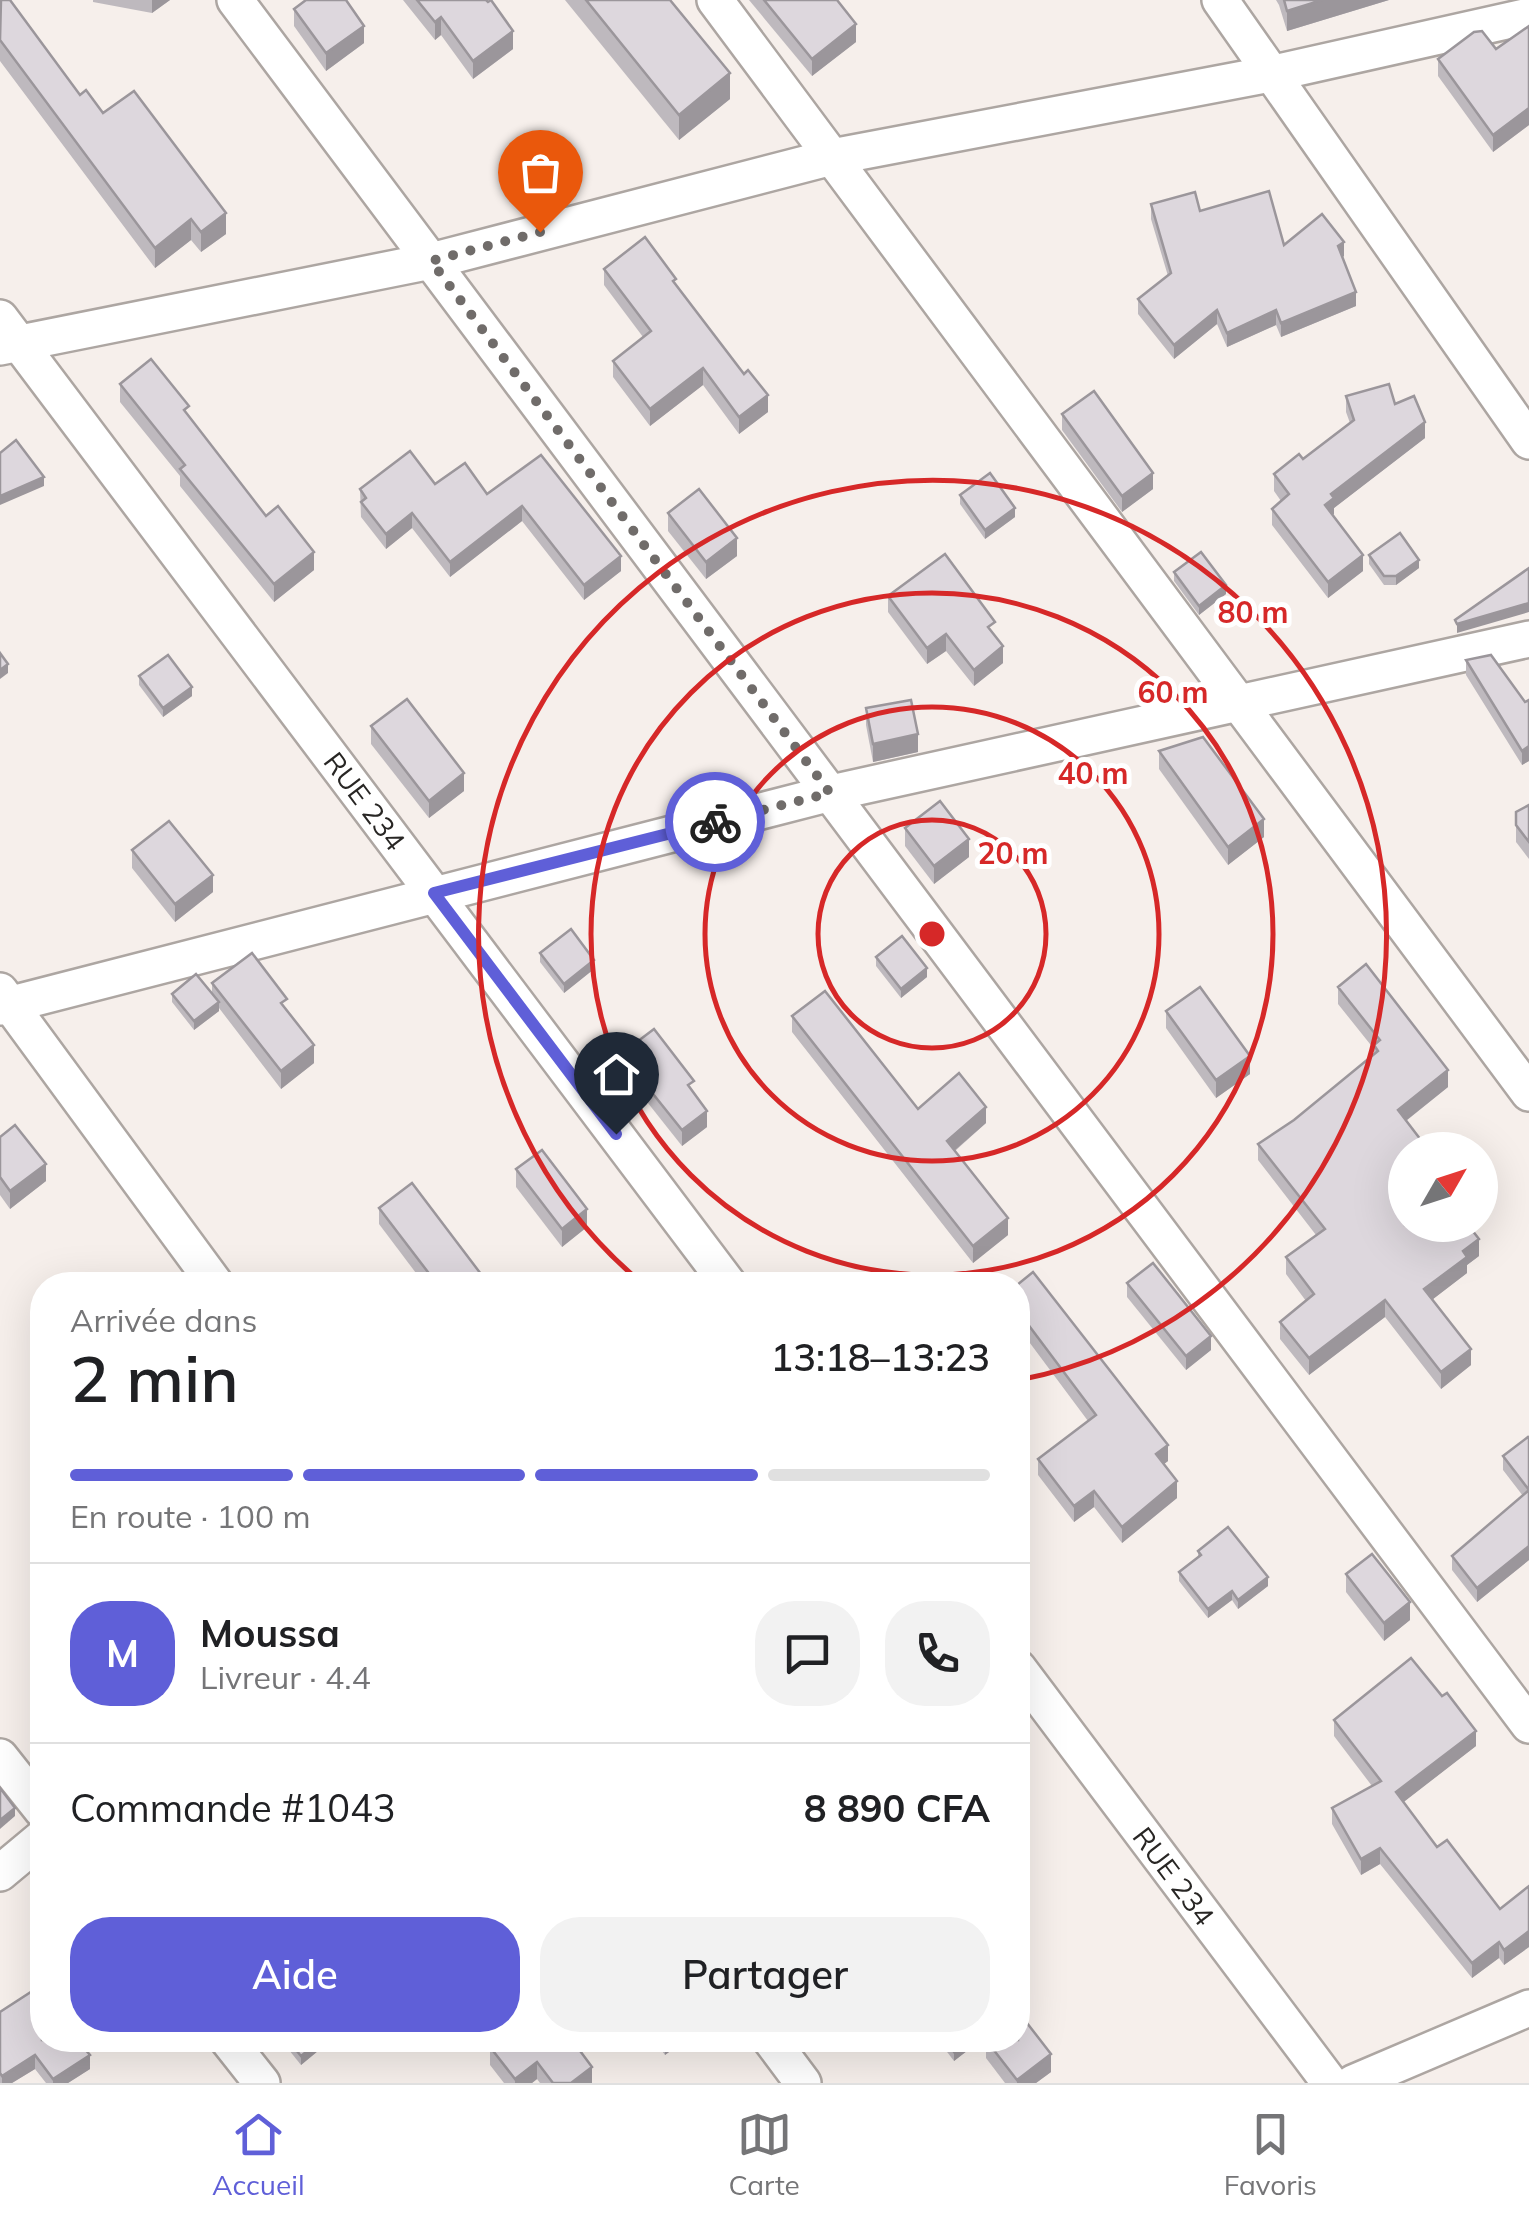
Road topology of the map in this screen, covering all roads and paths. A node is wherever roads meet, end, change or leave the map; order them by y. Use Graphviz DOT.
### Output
graph roads {
  1 [pos="236,0"];
  2 [pos="715,0"];
  3 [pos="1220,0"];
  4 [pos="1529,16"];
  5 [pos="1270,74"];
  6 [pos="832,156"];
  7 [pos="431,261"];
  8 [pos="6,336"];
  9 [pos="1529,441"];
  10 [pos="1529,639"];
  11 [pos="1238,704"];
  12 [pos="830,793"];
  13 [pos="434,893"];
  14 [pos="3,1000"];
  15 [pos="1529,1093"];
  16 [pos="206,1272"];
  17 [pos="719,1272"];
  18 [pos="1030,1684"];
  19 [pos="1529,1724"];
  20 [pos="0,1758"];
  21 [pos="30,1795"];
  22 [pos="30,1848"];
  23 [pos="0,1872"];
  24 [pos="1529,2008"];
  25 [pos="237,2052"];
  26 [pos="780,2052"];
  27 [pos="262,2083"];
  28 [pos="803,2083"];
  29 [pos="1330,2083"];
  30 [pos="1352,2083"];
  1 -- 7 [label="street"];
  2 -- 6 [label="street"];
  3 -- 5 [label="street"];
  4 -- 5 [label="street"];
  5 -- 6 [label="street"];
  5 -- 9 [label="street"];
  6 -- 7 [label="street"];
  6 -- 11 [label="street"];
  7 -- 8 [label="street"];
  7 -- 12 [label="street"];
  8 -- 13 [label="street, RUE 234"];
  10 -- 11 [label="street"];
  11 -- 12 [label="street"];
  11 -- 15 [label="street"];
  12 -- 13 [label="street"];
  12 -- 19 [label="street"];
  13 -- 14 [label="street"];
  13 -- 17 [label="street, RUE 234"];
  14 -- 16 [label="street"];
  18 -- 29 [label="street, RUE 234"];
  20 -- 21 [label="street"];
  22 -- 23 [label="street"];
  24 -- 30 [label="street"];
  25 -- 27 [label="street"];
  26 -- 28 [label="street"];
}
